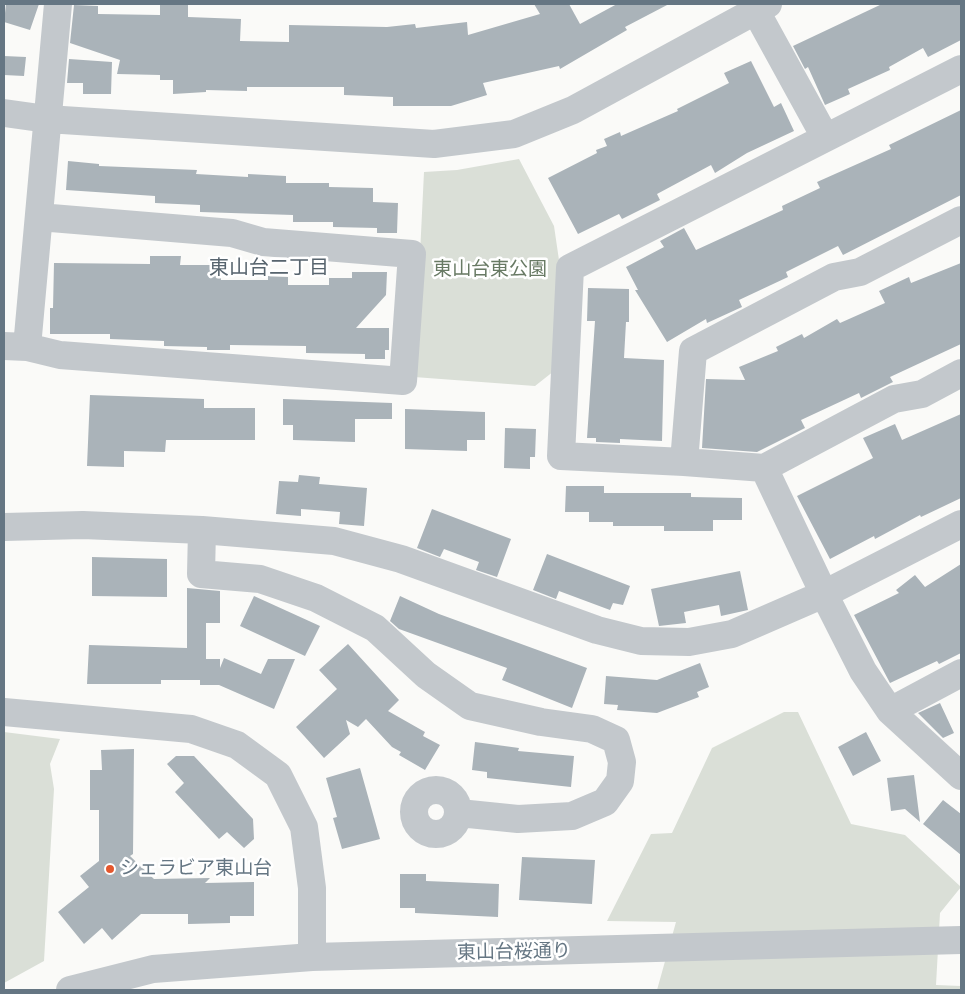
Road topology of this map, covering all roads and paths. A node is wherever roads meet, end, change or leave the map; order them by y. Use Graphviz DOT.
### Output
graph roads {
  1 [pos="58,4"];
  2 [pos="758,6"];
  3 [pos="961,69"];
  4 [pos="4,112"];
  5 [pos="47,119"];
  6 [pos="825,137"];
  7 [pos="38,218"];
  8 [pos="961,220"];
  9 [pos="16,346"];
  10 [pos="961,373"];
  11 [pos="684,462"];
  12 [pos="764,468"];
  13 [pos="961,524"];
  14 [pos="4,527"];
  15 [pos="202,530"];
  16 [pos="824,594"];
  17 [pos="961,673"];
  18 [pos="890,710"];
  19 [pos="4,712"];
  20 [pos="961,776"];
  21 [pos="459,813"];
  22 [pos="961,940"];
  23 [pos="312,957"];
  24 [pos="70,990"];
  1 -- 5 [label="street"];
  2 -- 5 [label="street"];
  2 -- 6 [label="street"];
  3 -- 6 [label="street"];
  4 -- 5 [label="street"];
  5 -- 7 [label="street"];
  6 -- 11 [label="street"];
  7 -- 9 [label="street"];
  7 -- 9 [label="street"];
  8 -- 11 [label="street"];
  10 -- 12 [label="street"];
  11 -- 12 [label="street"];
  12 -- 16 [label="street"];
  13 -- 16 [label="street"];
  14 -- 15 [label="street"];
  15 -- 16 [label="street"];
  15 -- 21 [label="street"];
  16 -- 18 [label="street"];
  17 -- 18 [label="street"];
  18 -- 20 [label="street"];
  19 -- 23 [label="street"];
  22 -- 23 [label="street, 東山台桜通り"];
  23 -- 24 [label="street, 東山台桜通り"];
}
